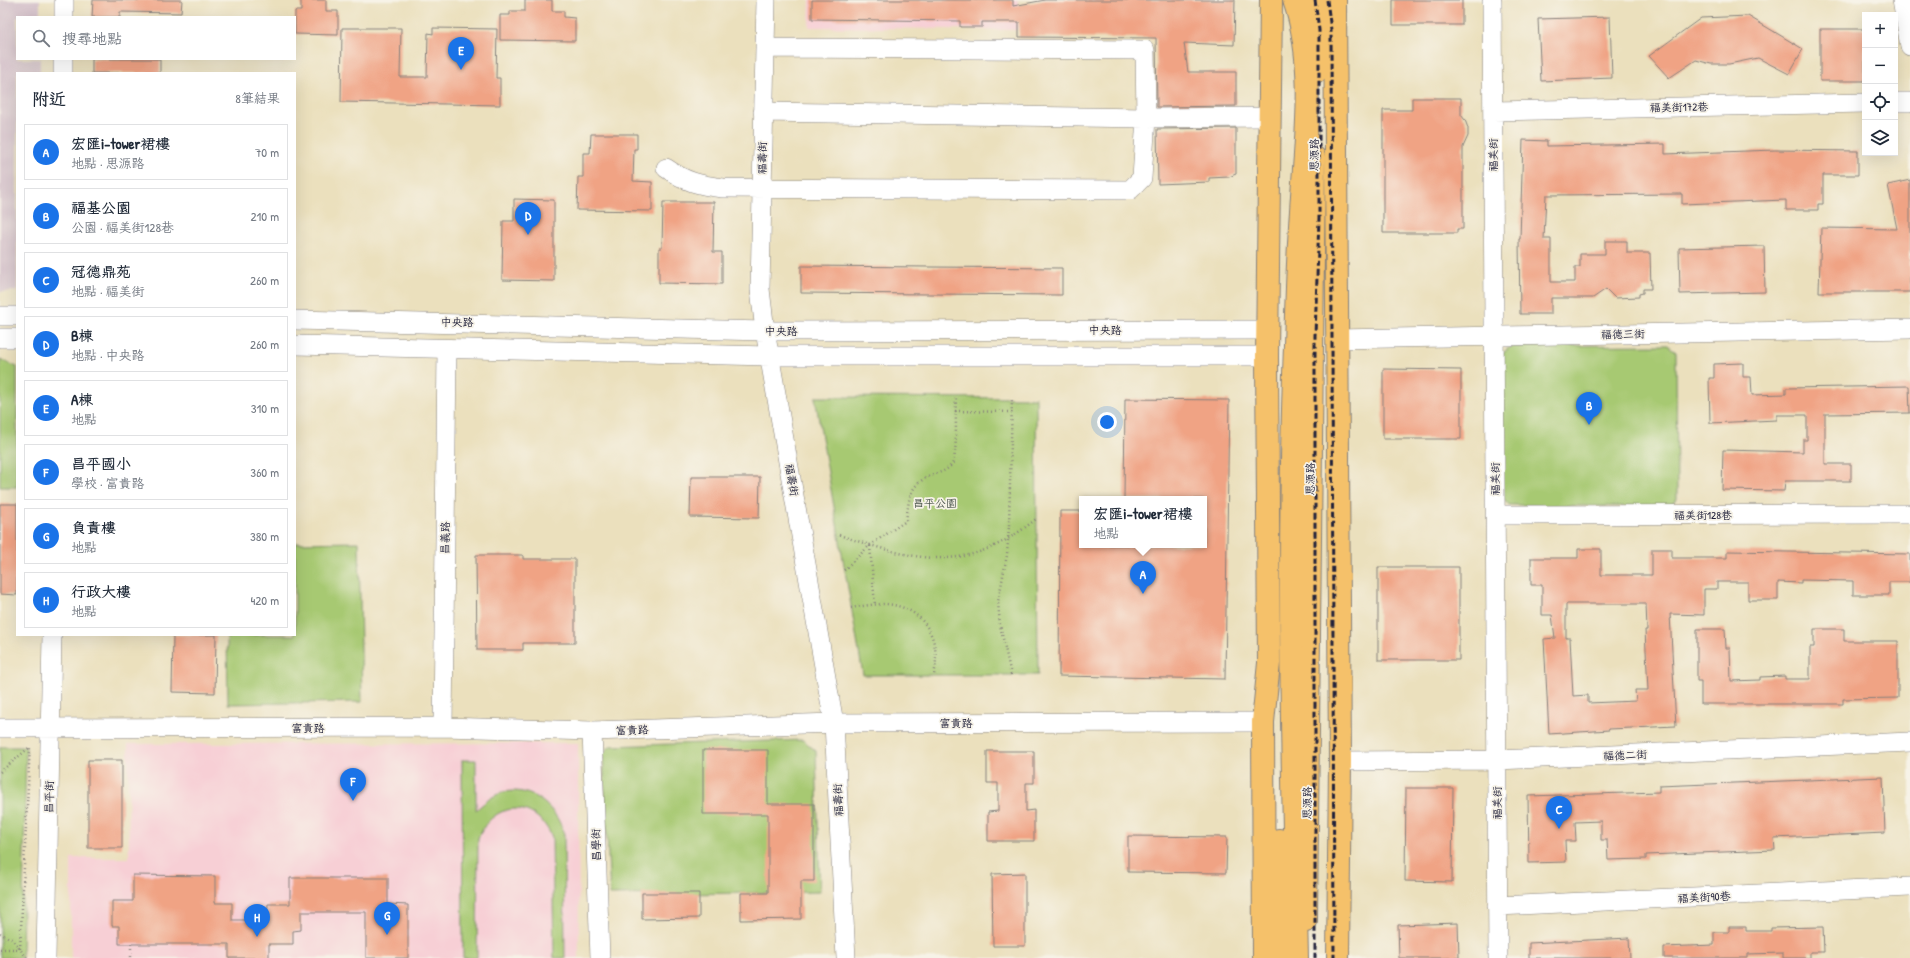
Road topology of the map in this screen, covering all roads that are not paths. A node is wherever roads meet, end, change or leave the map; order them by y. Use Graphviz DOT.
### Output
graph roads {
  1 [pos="64,0"];
  2 [pos="766,0"];
  3 [pos="1271,0"];
  4 [pos="1294,0"];
  5 [pos="1316,0"];
  6 [pos="1335,0"];
  7 [pos="1492,0"];
  8 [pos="1902,0"];
  9 [pos="64,16"];
  10 [pos="1910,46"];
  11 [pos="764,48"];
  12 [pos="63,60"];
  13 [pos="63,72"];
  14 [pos="1898,102"];
  15 [pos="1910,102"];
  16 [pos="1862,103"];
  17 [pos="1493,111"];
  18 [pos="763,112"];
  19 [pos="1268,117"];
  20 [pos="1146,118"];
  21 [pos="666,168"];
  22 [pos="762,187"];
  23 [pos="0,316"];
  24 [pos="16,316"];
  25 [pos="296,320"];
  26 [pos="1910,329"];
  27 [pos="1267,330"];
  28 [pos="765,331"];
  29 [pos="1494,336"];
  30 [pos="0,338"];
  31 [pos="16,338"];
  32 [pos="1336,339"];
  33 [pos="296,345"];
  34 [pos="447,349"];
  35 [pos="770,356"];
  36 [pos="1267,356"];
  37 [pos="1910,514"];
  38 [pos="1495,515"];
  39 [pos="52,636"];
  40 [pos="1269,663"];
  41 [pos="1264,722"];
  42 [pos="834,723"];
  43 [pos="443,727"];
  44 [pos="0,728"];
  45 [pos="50,729"];
  46 [pos="592,731"];
  47 [pos="1910,742"];
  48 [pos="1497,760"];
  49 [pos="1340,761"];
  50 [pos="1910,887"];
  51 [pos="1497,906"];
  52 [pos="46,958"];
  53 [pos="600,958"];
  54 [pos="846,958"];
  55 [pos="1264,958"];
  56 [pos="1280,958"];
  57 [pos="1296,958"];
  58 [pos="1306,958"];
  59 [pos="1338,958"];
  60 [pos="1498,958"];
  1 -- 9 [label="street"];
  2 -- 11 [label="street, 福壽街"];
  3 -- 19 [label="main road"];
  4 -- 57 [label="main road"];
  5 -- 58 [label="main road, 思源路"];
  6 -- 32 [label="main road, 思源路"];
  7 -- 17 [label="street, 福美街"];
  8 -- 10 [label="street"];
  11 -- 18 [label="street, 福壽街"];
  11 -- 20 [label="street"];
  12 -- 13 [label="street"];
  14 -- 15 [label="street"];
  16 -- 17 [label="street, 福美街172巷"];
  17 -- 29 [label="street, 福美街"];
  18 -- 20 [label="street"];
  18 -- 22 [label="street, 福壽街"];
  19 -- 20 [label="street"];
  19 -- 27 [label="main road"];
  20 -- 22 [label="street"];
  21 -- 22 [label="street"];
  22 -- 28 [label="street, 福壽街"];
  23 -- 24 [label="street"];
  25 -- 28 [label="street, 中央路"];
  26 -- 29 [label="street, 福德三街"];
  27 -- 28 [label="street, 中央路"];
  27 -- 36 [label="main road"];
  28 -- 35 [label="street, 福壽街"];
  29 -- 32 [label="street, 福德三街"];
  29 -- 38 [label="street, 福美街"];
  30 -- 31 [label="street"];
  32 -- 49 [label="main road, 思源路"];
  33 -- 34 [label="street"];
  34 -- 35 [label="street"];
  34 -- 43 [label="street, 昌義路"];
  35 -- 36 [label="street"];
  35 -- 42 [label="street, 福壽街"];
  36 -- 40 [label="main road"];
  37 -- 38 [label="street, 福美街128巷"];
  38 -- 48 [label="street, 福美街"];
  39 -- 45 [label="street, 昌平街"];
  40 -- 41 [label="main road"];
  40 -- 56 [label="main road"];
  41 -- 42 [label="street, 富貴路"];
  41 -- 55 [label="main road"];
  42 -- 46 [label="street, 富貴路"];
  42 -- 54 [label="street, 福壽街"];
  43 -- 45 [label="street, 富貴路"];
  43 -- 46 [label="street, 富貴路"];
  44 -- 45 [label="street, 富貴路"];
  45 -- 52 [label="street, 昌平街"];
  46 -- 53 [label="street, 昌學街"];
  47 -- 48 [label="street, 福德二街"];
  48 -- 49 [label="street, 福德二街"];
  48 -- 51 [label="street, 福美街"];
  49 -- 59 [label="main road, 思源路"];
  50 -- 51 [label="street, 福美街90巷"];
  51 -- 60 [label="street, 福美街"];
}
